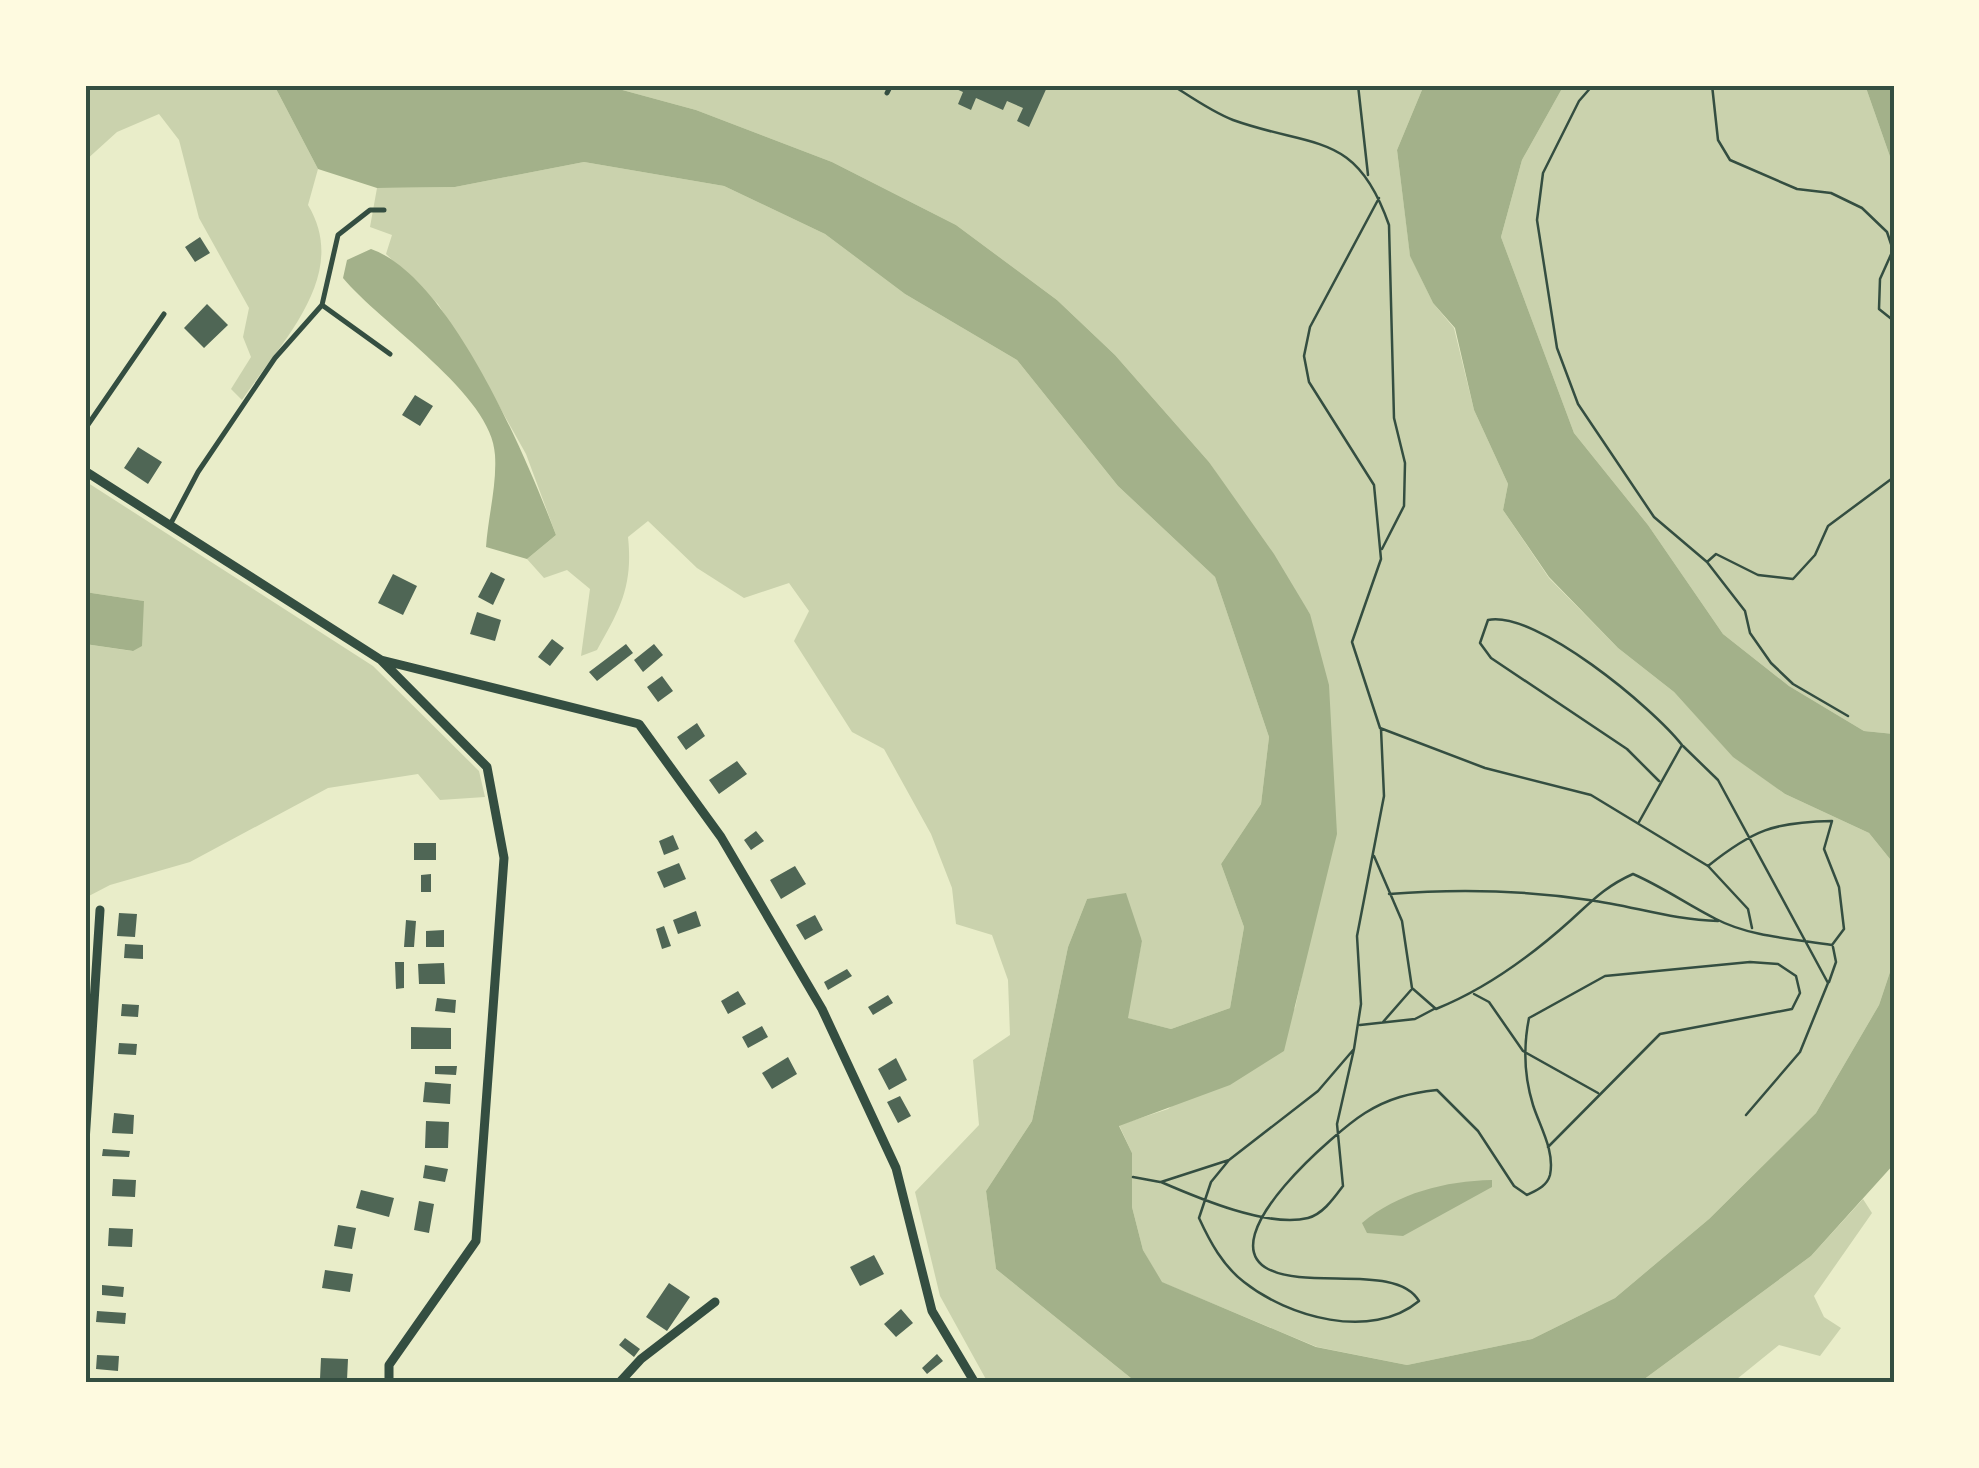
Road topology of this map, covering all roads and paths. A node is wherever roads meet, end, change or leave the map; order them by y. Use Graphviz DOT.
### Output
graph roads {
  1 [pos="891,85"];
  2 [pos="1172,85"];
  3 [pos="1358,85"];
  4 [pos="1593,85"];
  5 [pos="1712,85"];
  6 [pos="887,92"];
  7 [pos="1368,176"];
  8 [pos="1380,198"];
  9 [pos="384,210"];
  10 [pos="322,305"];
  11 [pos="164,314"];
  12 [pos="1894,321"];
  13 [pos="390,354"];
  14 [pos="85,430"];
  15 [pos="85,471"];
  16 [pos="1894,477"];
  17 [pos="171,522"];
  18 [pos="1382,549"];
  19 [pos="1707,562"];
  20 [pos="381,660"];
  21 [pos="1848,716"];
  22 [pos="1380,728"];
  23 [pos="1682,745"];
  24 [pos="1659,780"];
  25 [pos="1638,823"];
  26 [pos="1749,833"];
  27 [pos="1374,856"];
  28 [pos="1708,866"];
  29 [pos="1388,894"];
  30 [pos="1591,900"];
  31 [pos="100,910"];
  32 [pos="1720,921"];
  33 [pos="1752,930"];
  34 [pos="1802,940"];
  35 [pos="1832,945"];
  36 [pos="1828,983"];
  37 [pos="1412,988"];
  38 [pos="1473,994"];
  39 [pos="1436,1009"];
  40 [pos="1382,1023"];
  41 [pos="1358,1025"];
  42 [pos="1354,1049"];
  43 [pos="1523,1050"];
  44 [pos="1598,1093"];
  45 [pos="1746,1115"];
  46 [pos="1339,1134"];
  47 [pos="85,1142"];
  48 [pos="1548,1147"];
  49 [pos="1229,1160"];
  50 [pos="1133,1178"];
  51 [pos="1161,1182"];
  52 [pos="1203,1200"];
  53 [pos="1260,1214"];
  54 [pos="714,1302"];
  55 [pos="389,1383"];
  56 [pos="619,1383"];
  57 [pos="975,1383"];
  1 -- 6 [label="lane"];
  2 -- 7 [label="path"];
  3 -- 7 [label="path"];
  4 -- 19 [label="path"];
  5 -- 12 [label="path"];
  7 -- 8 [label="path"];
  8 -- 18 [label="path"];
  8 -- 18 [label="path"];
  9 -- 10 [label="lane"];
  10 -- 13 [label="lane"];
  10 -- 17 [label="lane"];
  11 -- 14 [label="lane"];
  15 -- 17 [label="street"];
  16 -- 19 [label="path"];
  17 -- 20 [label="street"];
  18 -- 22 [label="path"];
  19 -- 21 [label="path"];
  20 -- 55 [label="street"];
  20 -- 57 [label="street"];
  22 -- 25 [label="path"];
  22 -- 27 [label="path"];
  23 -- 24 [label="path"];
  23 -- 24 [label="path"];
  23 -- 26 [label="path"];
  24 -- 25 [label="path"];
  25 -- 28 [label="path"];
  26 -- 28 [label="path"];
  26 -- 34 [label="path"];
  26 -- 35 [label="path"];
  27 -- 29 [label="path"];
  27 -- 41 [label="path"];
  28 -- 33 [label="path"];
  29 -- 30 [label="path"];
  29 -- 37 [label="path"];
  30 -- 32 [label="path"];
  30 -- 32 [label="path"];
  30 -- 38 [label="path"];
  31 -- 47 [label="street"];
  32 -- 33 [label="path"];
  33 -- 34 [label="path"];
  34 -- 35 [label="path"];
  34 -- 36 [label="path"];
  35 -- 36 [label="path"];
  36 -- 45 [label="path"];
  37 -- 39 [label="path"];
  37 -- 40 [label="path"];
  38 -- 39 [label="path"];
  38 -- 43 [label="path"];
  39 -- 40 [label="path"];
  40 -- 41 [label="path"];
  41 -- 42 [label="path"];
  42 -- 46 [label="path"];
  42 -- 49 [label="path"];
  43 -- 44 [label="path"];
  43 -- 44 [label="path"];
  43 -- 48 [label="path"];
  44 -- 48 [label="path"];
  46 -- 48 [label="path"];
  46 -- 53 [label="path"];
  46 -- 53 [label="path"];
  49 -- 51 [label="path"];
  49 -- 52 [label="path"];
  50 -- 51 [label="path"];
  51 -- 52 [label="path"];
  52 -- 53 [label="path"];
  52 -- 53 [label="path"];
  54 -- 56 [label="street"];
}
